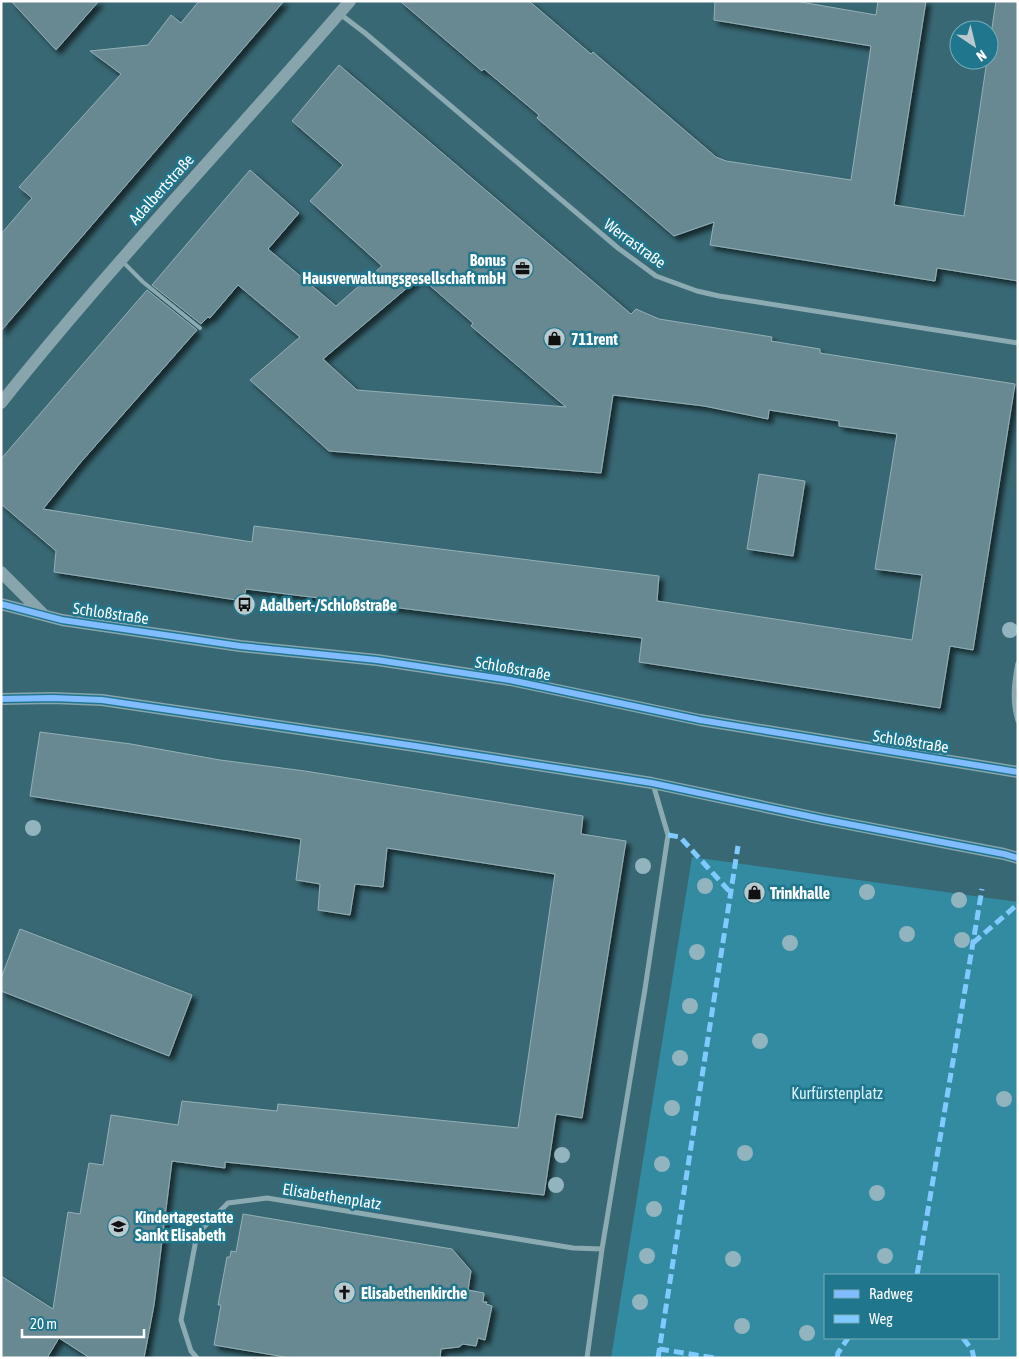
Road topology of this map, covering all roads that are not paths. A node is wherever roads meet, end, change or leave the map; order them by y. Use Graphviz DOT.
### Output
graph roads {
  1 [pos="350,1"];
  2 [pos="340,13"];
  3 [pos="121,259"];
  4 [pos="200,328"];
  5 [pos="1018,343"];
  6 [pos="1,403"];
  7 [pos="1,572"];
  8 [pos="1,604"];
  9 [pos="45,616"];
  10 [pos="1018,663"];
  11 [pos="3,700"];
  12 [pos="1018,721"];
  13 [pos="1018,772"];
  14 [pos="652,783"];
  15 [pos="1018,858"];
  16 [pos="602,1249"];
  17 [pos="198,1358"];
  18 [pos="587,1358"];
  1 -- 2 [label="street, Adalbertstraße"];
  2 -- 3 [label="street, Adalbertstraße"];
  2 -- 5 [label="street, Werrastraße"];
  3 -- 4 [label="lane"];
  3 -- 6 [label="street, Adalbertstraße"];
  7 -- 9 [label="street"];
  8 -- 9 [label="street, Schloßstraße"];
  9 -- 13 [label="street, Schloßstraße"];
  10 -- 12 [label="street"];
  11 -- 14 [label="street"];
  14 -- 15 [label="street"];
  14 -- 16 [label="street"];
  16 -- 17 [label="street, Elisabethenplatz"];
  16 -- 18 [label="street"];
}
